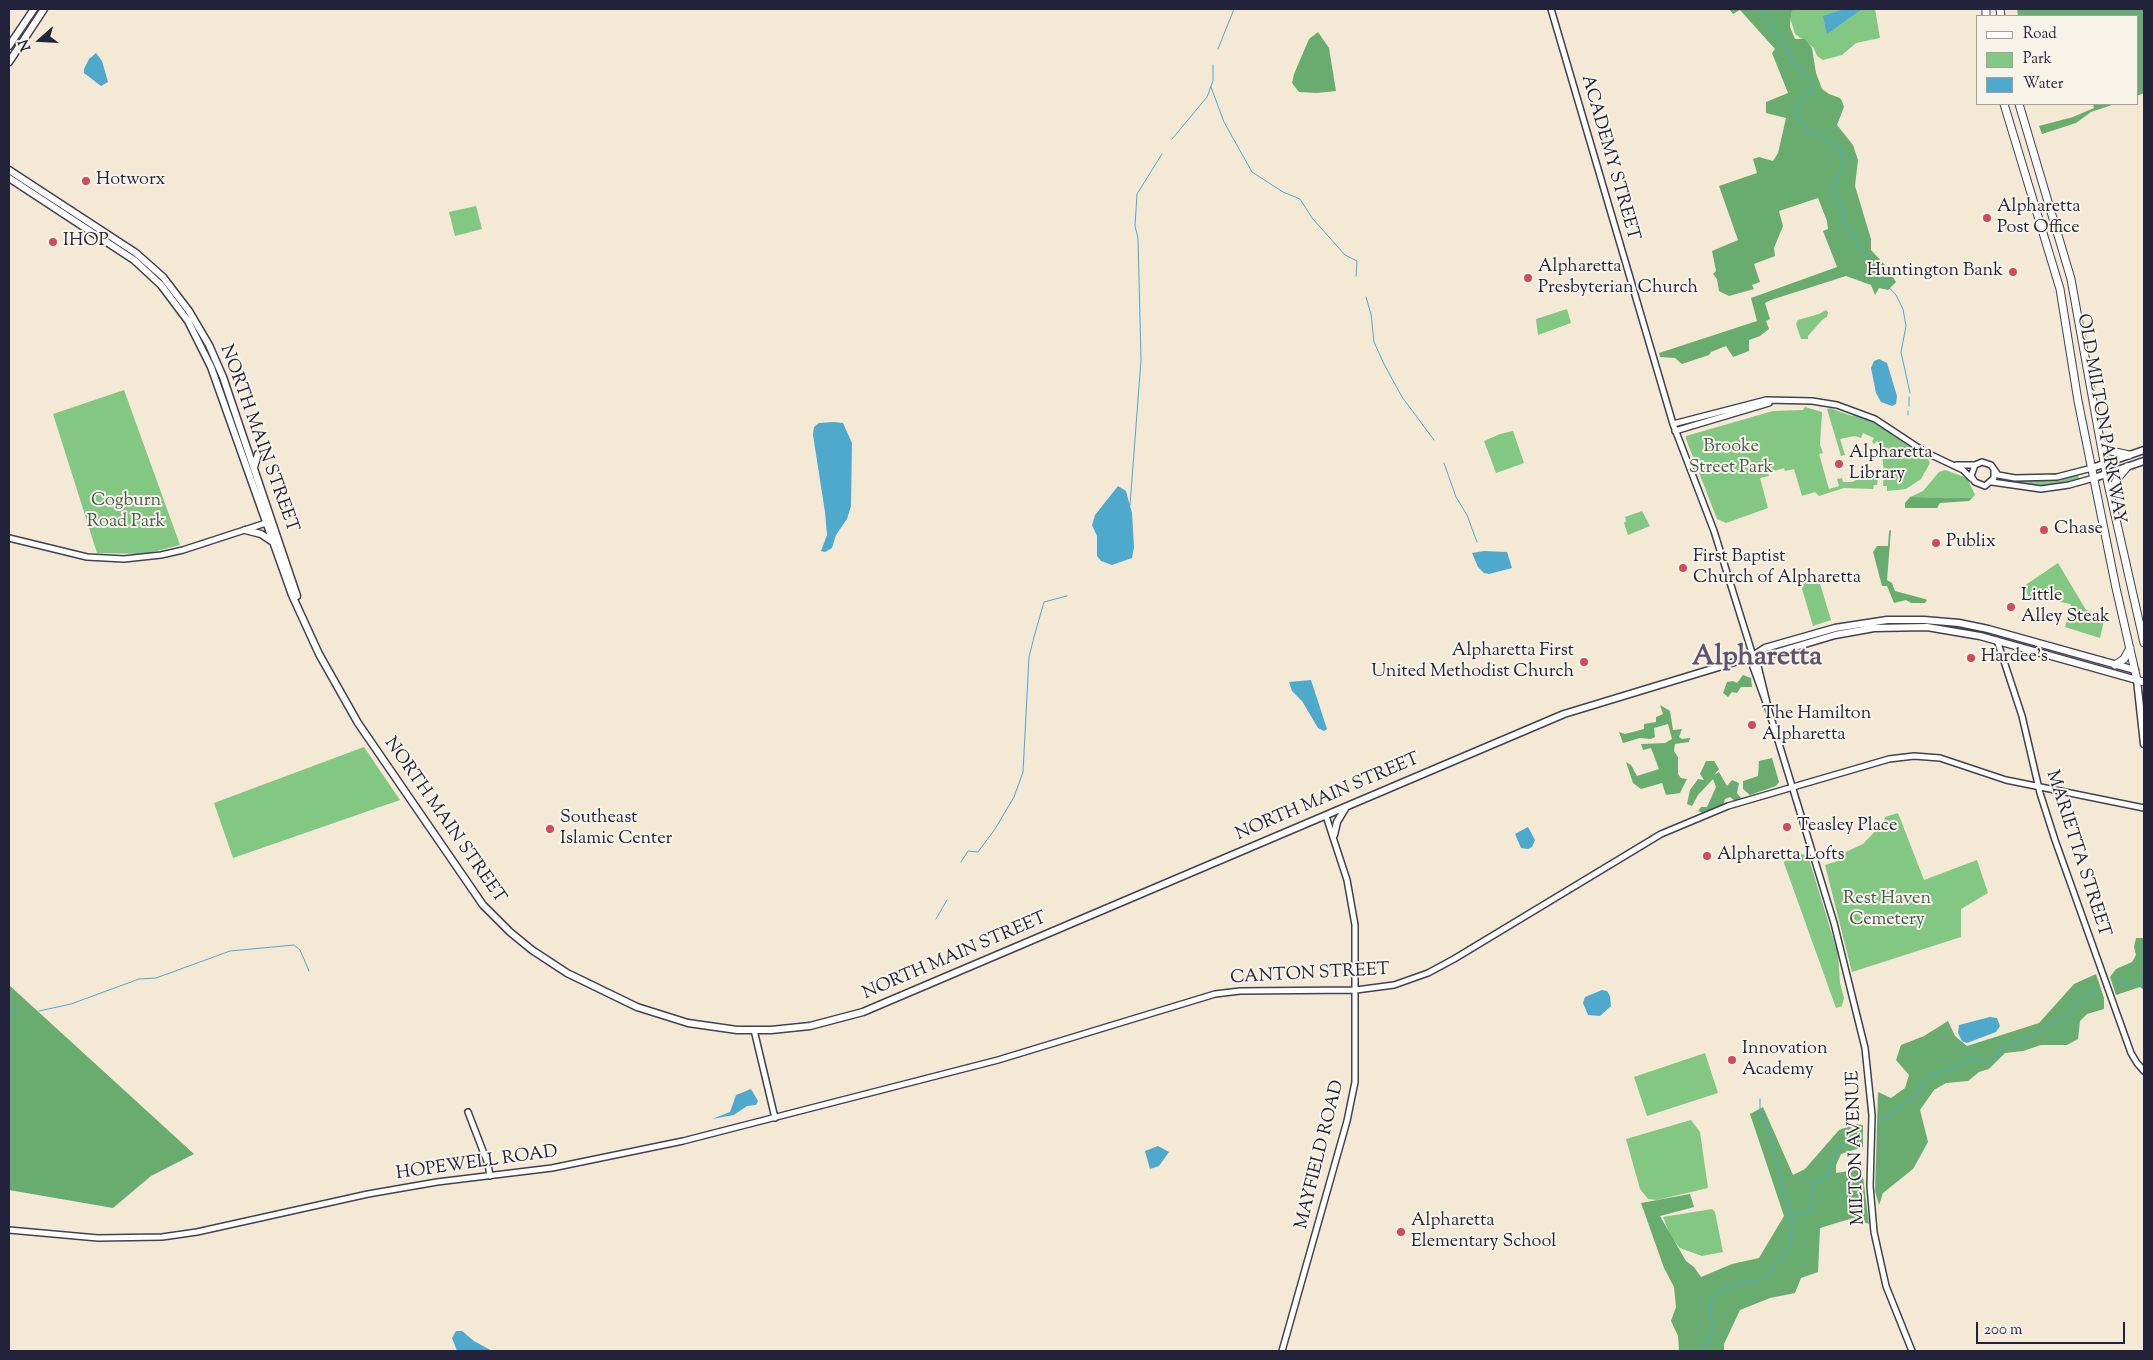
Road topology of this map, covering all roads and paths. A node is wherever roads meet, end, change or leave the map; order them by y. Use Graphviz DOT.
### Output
graph roads {
  1 [pos="34,9"];
  2 [pos="44,9"];
  3 [pos="1551,9"];
  4 [pos="1557,9"];
  5 [pos="1553,16"];
  6 [pos="9,46"];
  7 [pos="9,62"];
  8 [pos="2004,105"];
  9 [pos="2019,105"];
  10 [pos="9,170"];
  11 [pos="9,178"];
  12 [pos="1779,400"];
  13 [pos="1673,424"];
  14 [pos="1675,431"];
  15 [pos="2100,442"];
  16 [pos="2144,450"];
  17 [pos="258,454"];
  18 [pos="2128,456"];
  19 [pos="2144,461"];
  20 [pos="1948,463"];
  21 [pos="2104,464"];
  22 [pos="1975,465"];
  23 [pos="2127,467"];
  24 [pos="254,468"];
  25 [pos="2092,468"];
  26 [pos="1994,471"];
  27 [pos="2106,474"];
  28 [pos="2094,478"];
  29 [pos="1972,479"];
  30 [pos="1992,482"];
  31 [pos="2110,494"];
  32 [pos="269,522"];
  33 [pos="245,530"];
  34 [pos="9,538"];
  35 [pos="273,543"];
  36 [pos="307,628"];
  37 [pos="1988,629"];
  38 [pos="1958,631"];
  39 [pos="1997,640"];
  40 [pos="2028,640"];
  41 [pos="2144,644"];
  42 [pos="2130,647"];
  43 [pos="1753,656"];
  44 [pos="2115,665"];
  45 [pos="2136,670"];
  46 [pos="2144,673"];
  47 [pos="2141,681"];
  48 [pos="2143,724"];
  49 [pos="2144,744"];
  50 [pos="2039,786"];
  51 [pos="1792,787"];
  52 [pos="1346,807"];
  53 [pos="2144,808"];
  54 [pos="1326,816"];
  55 [pos="1334,836"];
  56 [pos="1356,990"];
  57 [pos="754,1030"];
  58 [pos="2144,1070"];
  59 [pos="944,1075"];
  60 [pos="468,1112"];
  61 [pos="775,1118"];
  62 [pos="490,1176"];
  63 [pos="9,1230"];
  64 [pos="1282,1351"];
  65 [pos="1912,1351"];
  1 -- 6 [label="main road"];
  2 -- 7 [label="main road"];
  3 -- 5 [label="street, ACADEMY STREET"];
  4 -- 5 [label="street"];
  5 -- 13 [label="street, ACADEMY STREET"];
  8 -- 25 [label="highway, OLD MILTON PARKWAY"];
  9 -- 15 [label="highway, OLD MILTON PARKWAY"];
  10 -- 24 [label="main road, NORTH MAIN STREET"];
  11 -- 32 [label="main road, NORTH MAIN STREET"];
  12 -- 13 [label="street"];
  12 -- 14 [label="street"];
  12 -- 20 [label="street"];
  13 -- 14 [label="street, ACADEMY STREET"];
  14 -- 43 [label="street, ACADEMY STREET"];
  15 -- 18 [label="highway"];
  15 -- 21 [label="highway, OLD MILTON PARKWAY"];
  16 -- 18 [label="main road"];
  17 -- 24 [label="main road"];
  18 -- 21 [label="main road"];
  19 -- 23 [label="main road"];
  20 -- 22 [label="street"];
  20 -- 29 [label="street"];
  21 -- 25 [label="main road"];
  21 -- 27 [label="highway, OLD MILTON PARKWAY"];
  22 -- 26 [label="street"];
  22 -- 29 [label="street"];
  23 -- 27 [label="main road"];
  23 -- 31 [label="highway"];
  24 -- 32 [label="main road, NORTH MAIN STREET"];
  25 -- 26 [label="street"];
  25 -- 28 [label="highway, OLD MILTON PARKWAY"];
  26 -- 30 [label="street"];
  27 -- 28 [label="main road"];
  27 -- 31 [label="highway, OLD MILTON PARKWAY"];
  28 -- 30 [label="street"];
  28 -- 42 [label="highway, OLD MILTON PARKWAY"];
  29 -- 30 [label="street"];
  31 -- 41 [label="highway, OLD MILTON PARKWAY"];
  32 -- 33 [label="street"];
  32 -- 35 [label="main road, NORTH MAIN STREET"];
  32 -- 36 [label="main road, NORTH MAIN STREET"];
  33 -- 34 [label="street"];
  33 -- 35 [label="main road"];
  35 -- 36 [label="main road, NORTH MAIN STREET"];
  36 -- 57 [label="main road, NORTH MAIN STREET"];
  37 -- 38 [label="main road"];
  37 -- 40 [label="main road"];
  37 -- 43 [label="main road"];
  38 -- 39 [label="main road"];
  38 -- 43 [label="main road"];
  39 -- 40 [label="main road"];
  39 -- 47 [label="main road"];
  39 -- 50 [label="street, MARIETTA STREET"];
  40 -- 44 [label="main road"];
  42 -- 44 [label="highway"];
  42 -- 45 [label="highway, OLD MILTON PARKWAY"];
  43 -- 51 [label="street, MILTON AVENUE"];
  43 -- 52 [label="main road, NORTH MAIN STREET"];
  44 -- 45 [label="main road"];
  45 -- 46 [label="highway"];
  45 -- 47 [label="highway, OLD MILTON PARKWAY"];
  47 -- 48 [label="main road, OLD MILTON PARKWAY"];
  48 -- 49 [label="main road, OLD MILTON PARKWAY"];
  50 -- 51 [label="street, CANTON STREET"];
  50 -- 53 [label="street, CANTON STREET"];
  50 -- 58 [label="street, MARIETTA STREET"];
  51 -- 56 [label="street, CANTON STREET"];
  51 -- 65 [label="street, MILTON AVENUE"];
  52 -- 54 [label="main road, NORTH MAIN STREET"];
  52 -- 55 [label="main road"];
  54 -- 55 [label="street, MAYFIELD ROAD"];
  54 -- 57 [label="main road, NORTH MAIN STREET"];
  55 -- 56 [label="street, MAYFIELD ROAD"];
  56 -- 59 [label="street, CANTON STREET"];
  56 -- 64 [label="street, MAYFIELD ROAD"];
  57 -- 61 [label="street"];
  59 -- 61 [label="street, HOPEWELL ROAD"];
  60 -- 62 [label="street"];
  61 -- 62 [label="street, HOPEWELL ROAD"];
  62 -- 63 [label="street, HOPEWELL ROAD"];
}
